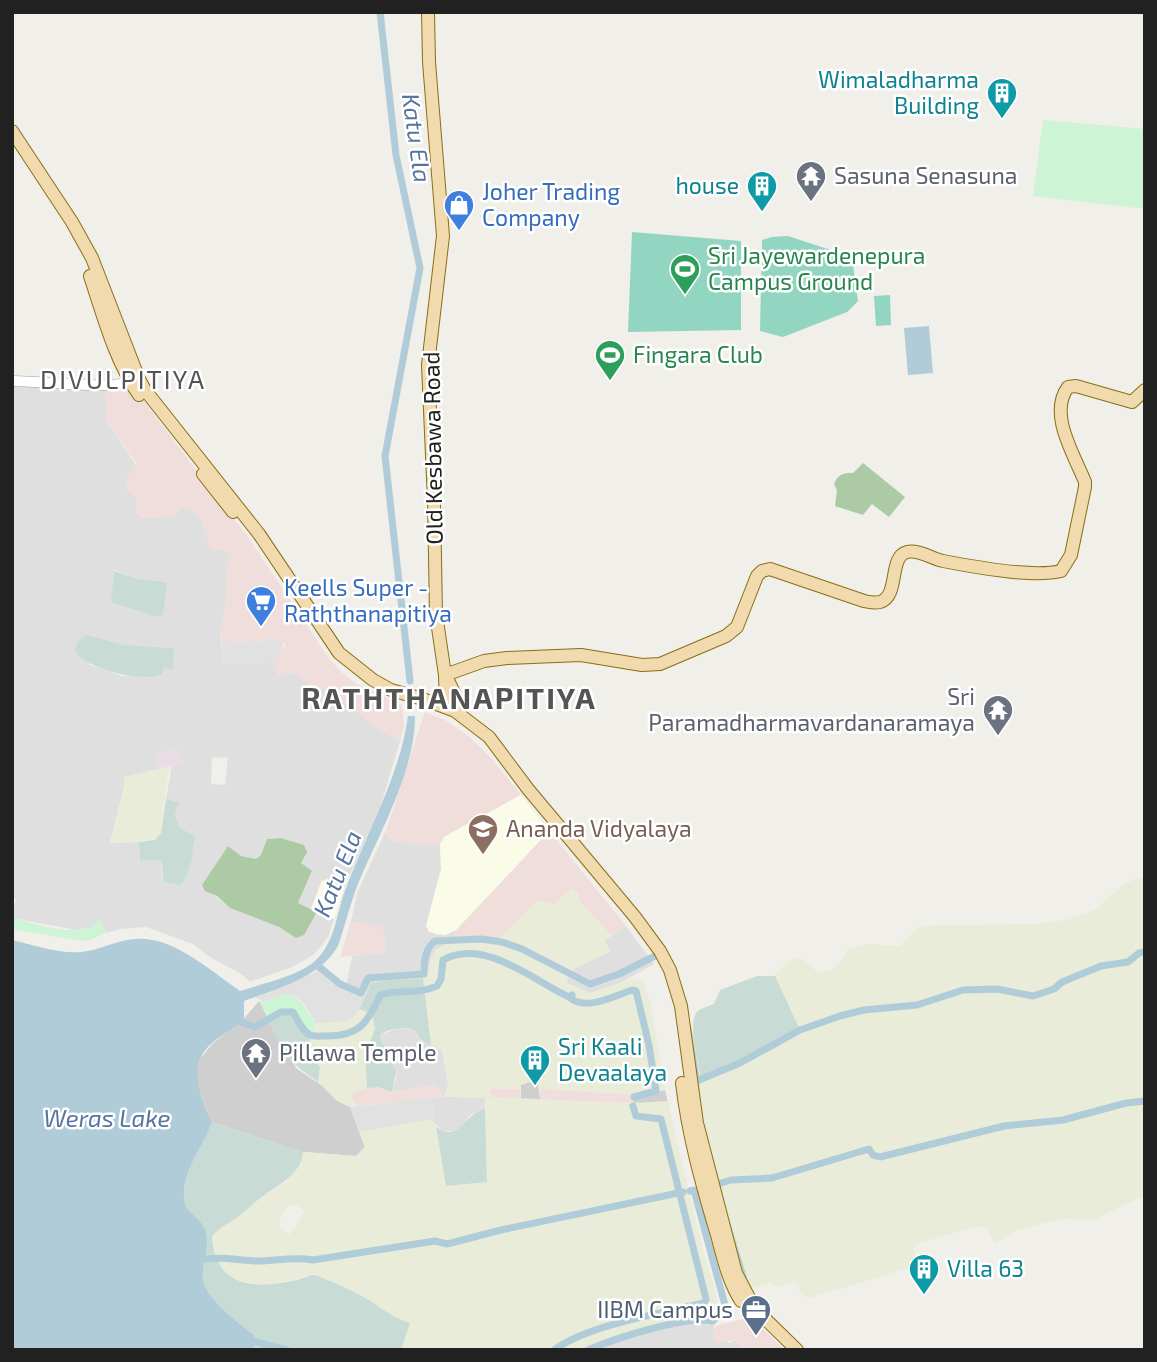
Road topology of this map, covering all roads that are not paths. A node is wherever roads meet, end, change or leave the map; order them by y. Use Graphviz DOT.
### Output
graph roads {
  1 [pos="428,12"];
  2 [pos="12,131"];
  3 [pos="12,143"];
  4 [pos="68,223"];
  5 [pos="12,381"];
  6 [pos="135,381"];
  7 [pos="1145,390"];
  8 [pos="445,679"];
  9 [pos="407,694"];
  10 [pos="456,697"];
  11 [pos="450,709"];
  12 [pos="472,723"];
  13 [pos="562,834"];
  14 [pos="664,966"];
  15 [pos="785,1350"];
  16 [pos="797,1350"];
  1 -- 8 [label="main road, Old Kesbawa Road"];
  2 -- 4 [label="main road"];
  3 -- 4 [label="main road"];
  4 -- 6 [label="main road"];
  5 -- 6 [label="street"];
  6 -- 9 [label="main road"];
  6 -- 13 [label="main road"];
  7 -- 8 [label="main road"];
  8 -- 9 [label="main road"];
  8 -- 10 [label="main road, Old Kesbawa Road"];
  8 -- 11 [label="main road, Old Kesbawa Road"];
  9 -- 11 [label="main road"];
  10 -- 11 [label="main road"];
  10 -- 12 [label="main road, Old Kesbawa Road"];
  11 -- 12 [label="main road"];
  12 -- 13 [label="main road"];
  13 -- 14 [label="main road"];
  14 -- 15 [label="main road"];
  14 -- 16 [label="main road"];
}
